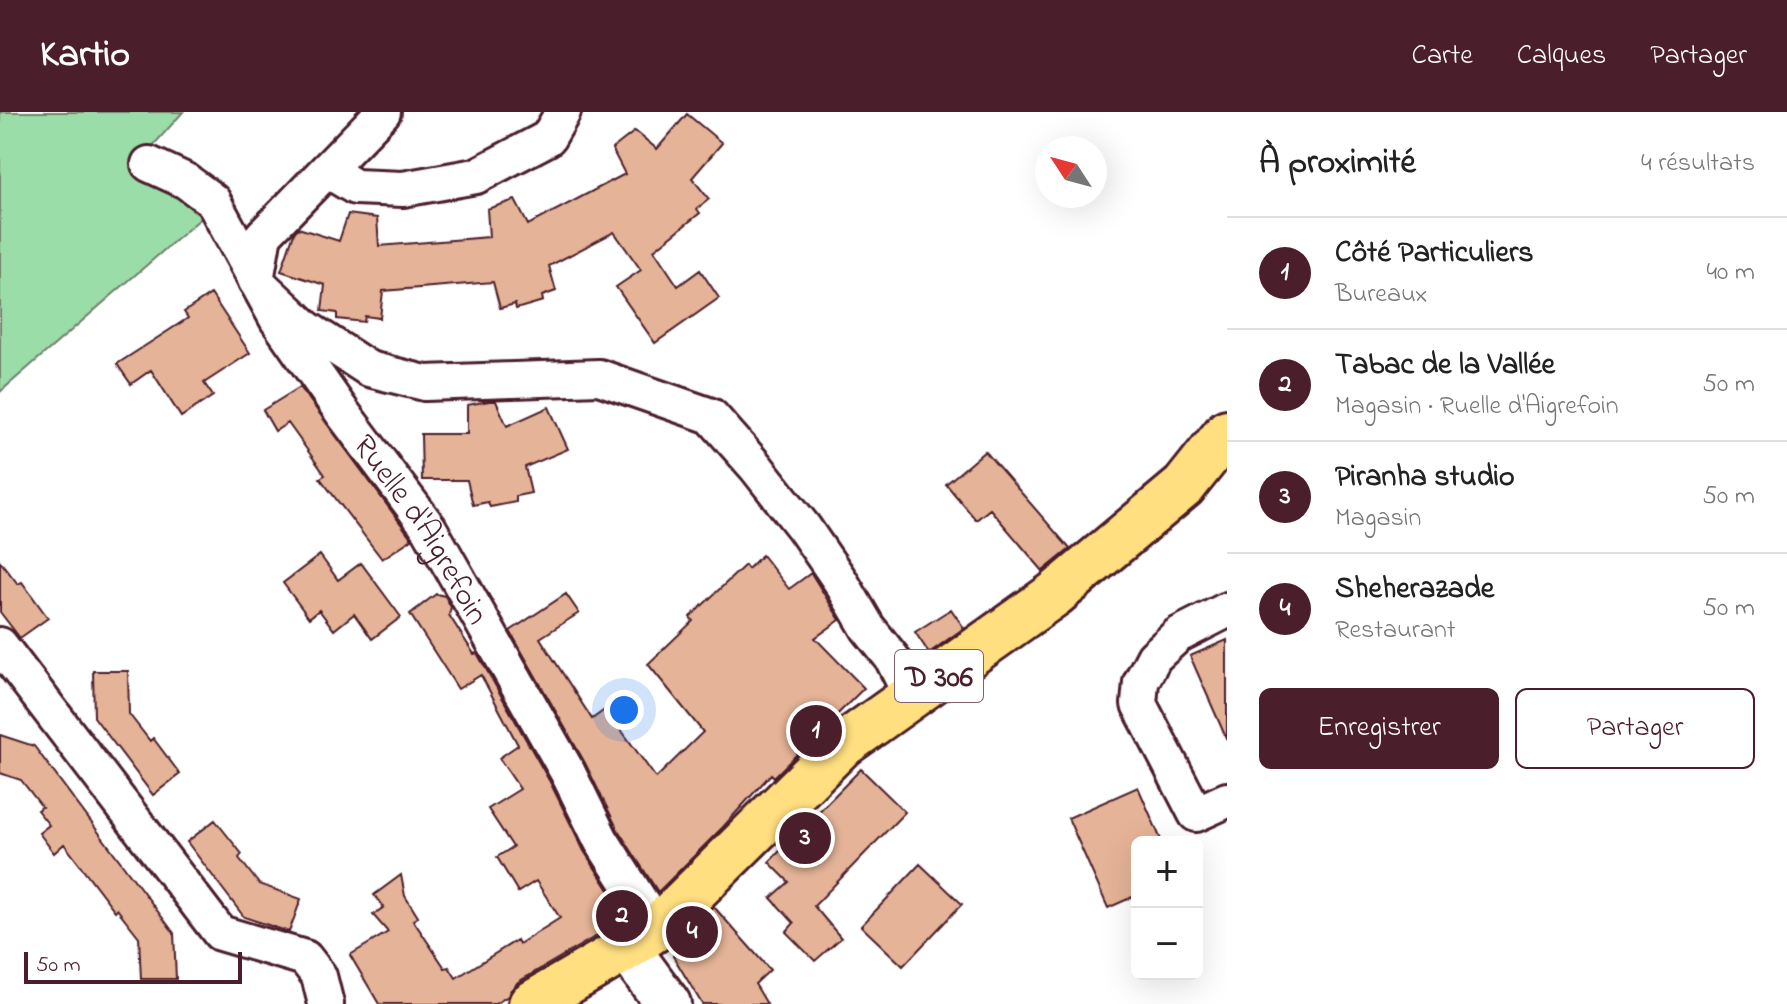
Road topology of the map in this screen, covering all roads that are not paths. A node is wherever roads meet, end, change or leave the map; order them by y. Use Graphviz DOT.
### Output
graph roads {
  1 [pos="383,112"];
  2 [pos="563,112"];
  3 [pos="149,164"];
  4 [pos="327,170"];
  5 [pos="254,257"];
  6 [pos="1227,432"];
  7 [pos="1227,610"];
  8 [pos="0,645"];
  9 [pos="911,696"];
  10 [pos="1227,800"];
  11 [pos="642,938"];
  12 [pos="326,1004"];
  13 [pos="531,1004"];
  14 [pos="668,1004"];
  1 -- 4 [label="street"];
  2 -- 4 [label="street"];
  3 -- 5 [label="street, Ruelle d'Aigrefoin"];
  4 -- 5 [label="street"];
  5 -- 9 [label="street"];
  5 -- 11 [label="street, Ruelle d'Aigrefoin"];
  6 -- 9 [label="main road, D 306"];
  7 -- 10 [label="street"];
  8 -- 12 [label="street"];
  9 -- 11 [label="main road, D 306"];
  11 -- 13 [label="main road"];
  11 -- 14 [label="street"];
}
